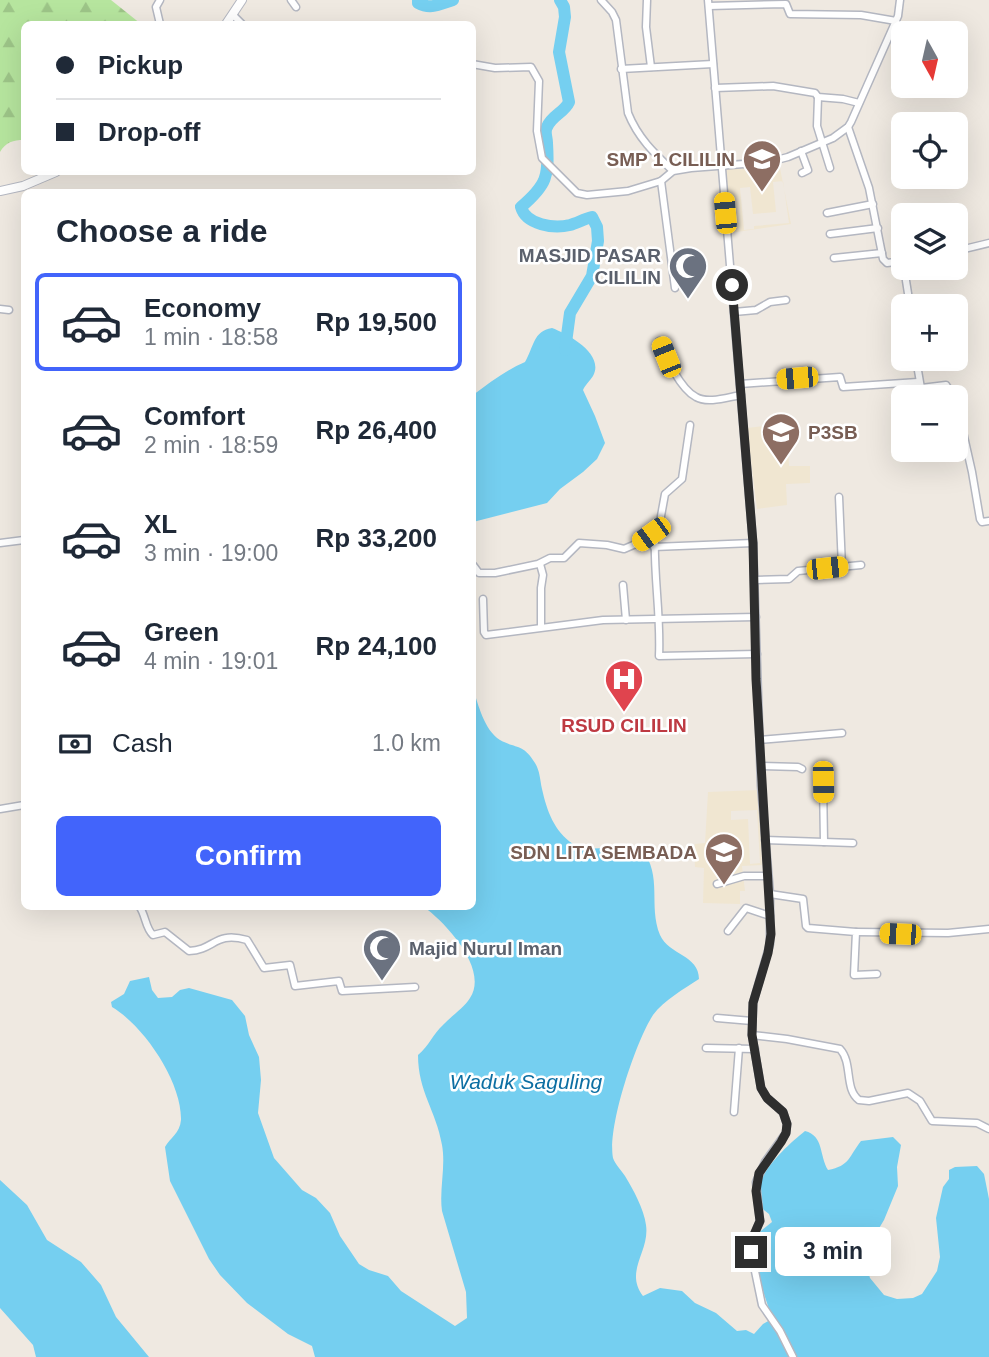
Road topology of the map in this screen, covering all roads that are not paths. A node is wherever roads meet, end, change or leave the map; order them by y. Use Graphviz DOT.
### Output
graph roads {
  1 [pos="160,0"];
  2 [pos="242,0"];
  3 [pos="291,0"];
  4 [pos="601,0"];
  5 [pos="647,0"];
  6 [pos="900,0"];
  7 [pos="709,3"];
  8 [pos="296,8"];
  9 [pos="233,15"];
  10 [pos="159,21"];
  11 [pos="228,21"];
  12 [pos="239,21"];
  13 [pos="896,21"];
  14 [pos="891,32"];
  15 [pos="713,64"];
  16 [pos="476,65"];
  17 [pos="650,67"];
  18 [pos="621,69"];
  19 [pos="715,88"];
  20 [pos="818,97"];
  21 [pos="859,103"];
  22 [pos="848,127"];
  23 [pos="821,143"];
  24 [pos="801,151"];
  25 [pos="720,165"];
  26 [pos="830,168"];
  27 [pos="673,171"];
  28 [pos="802,173"];
  29 [pos="49,175"];
  30 [pos="661,181"];
  31 [pos="0,191"];
  32 [pos="873,204"];
  33 [pos="827,213"];
  34 [pos="878,228"];
  35 [pos="830,234"];
  36 [pos="989,243"];
  37 [pos="968,248"];
  38 [pos="882,253"];
  39 [pos="834,258"];
  40 [pos="891,262"];
  41 [pos="675,288"];
  42 [pos="786,300"];
  43 [pos="0,309"];
  44 [pos="9,310"];
  45 [pos="734,312"];
  46 [pos="659,341"];
  47 [pos="917,371"];
  48 [pos="918,382"];
  49 [pos="740,384"];
  50 [pos="920,385"];
  51 [pos="741,395"];
  52 [pos="690,425"];
  53 [pos="968,455"];
  54 [pos="839,497"];
  55 [pos="989,521"];
  56 [pos="655,531"];
  57 [pos="21,540"];
  58 [pos="0,543"];
  59 [pos="753,543"];
  60 [pos="654,547"];
  61 [pos="540,564"];
  62 [pos="861,565"];
  63 [pos="842,567"];
  64 [pos="476,570"];
  65 [pos="755,580"];
  66 [pos="623,584"];
  67 [pos="483,599"];
  68 [pos="756,617"];
  69 [pos="626,620"];
  70 [pos="660,620"];
  71 [pos="541,627"];
  72 [pos="757,654"];
  73 [pos="842,733"];
  74 [pos="760,740"];
  75 [pos="761,766"];
  76 [pos="802,769"];
  77 [pos="823,782"];
  78 [pos="21,806"];
  79 [pos="0,809"];
  80 [pos="765,840"];
  81 [pos="824,842"];
  82 [pos="853,842"];
  83 [pos="768,876"];
  84 [pos="717,884"];
  85 [pos="770,894"];
  86 [pos="141,910"];
  87 [pos="770,916"];
  88 [pos="989,929"];
  89 [pos="728,931"];
  90 [pos="856,932"];
  91 [pos="877,974"];
  92 [pos="415,987"];
  93 [pos="717,1018"];
  94 [pos="752,1021"];
  95 [pos="752,1035"];
  96 [pos="706,1048"];
  97 [pos="739,1048"];
  98 [pos="755,1049"];
  99 [pos="734,1112"];
  100 [pos="989,1129"];
  101 [pos="793,1357"];
  1 -- 10 [label="street"];
  2 -- 9 [label="main road"];
  3 -- 8 [label="street"];
  4 -- 18 [label="street"];
  5 -- 17 [label="street"];
  6 -- 13 [label="street"];
  7 -- 13 [label="street"];
  7 -- 15 [label="street"];
  9 -- 11 [label="main road"];
  9 -- 12 [label="street"];
  14 -- 21 [label="street"];
  15 -- 17 [label="street"];
  15 -- 19 [label="street"];
  16 -- 30 [label="street"];
  17 -- 18 [label="street"];
  18 -- 27 [label="street"];
  19 -- 20 [label="street"];
  19 -- 25 [label="street"];
  20 -- 21 [label="street"];
  20 -- 23 [label="street"];
  21 -- 22 [label="street"];
  22 -- 23 [label="street"];
  22 -- 32 [label="street"];
  23 -- 24 [label="street"];
  23 -- 26 [label="street"];
  24 -- 25 [label="street"];
  24 -- 28 [label="street"];
  25 -- 27 [label="street"];
  25 -- 45 [label="street"];
  27 -- 30 [label="street"];
  29 -- 31 [label="main road"];
  30 -- 41 [label="street"];
  32 -- 33 [label="street"];
  32 -- 34 [label="street"];
  34 -- 35 [label="street"];
  34 -- 38 [label="street"];
  36 -- 37 [label="street"];
  38 -- 39 [label="street"];
  38 -- 40 [label="street"];
  42 -- 45 [label="street"];
  43 -- 44 [label="street"];
  45 -- 49 [label="street"];
  46 -- 51 [label="street"];
  47 -- 48 [label="street"];
  48 -- 49 [label="street"];
  48 -- 50 [label="street"];
  49 -- 51 [label="street"];
  51 -- 59 [label="street"];
  52 -- 56 [label="street"];
  53 -- 55 [label="street"];
  54 -- 63 [label="street"];
  56 -- 60 [label="street"];
  56 -- 61 [label="street"];
  57 -- 58 [label="street"];
  59 -- 60 [label="street"];
  59 -- 65 [label="street"];
  60 -- 70 [label="street"];
  61 -- 64 [label="street"];
  61 -- 71 [label="street"];
  62 -- 63 [label="street"];
  63 -- 65 [label="street"];
  65 -- 68 [label="street"];
  66 -- 69 [label="street"];
  67 -- 71 [label="street"];
  68 -- 70 [label="street"];
  68 -- 72 [label="street"];
  69 -- 70 [label="street"];
  69 -- 71 [label="street"];
  70 -- 72 [label="street"];
  72 -- 74 [label="street"];
  73 -- 74 [label="street"];
  74 -- 75 [label="street"];
  75 -- 76 [label="street"];
  75 -- 80 [label="street"];
  77 -- 81 [label="street"];
  78 -- 79 [label="street"];
  80 -- 81 [label="street"];
  80 -- 83 [label="street"];
  81 -- 82 [label="street"];
  83 -- 84 [label="street"];
  83 -- 85 [label="street"];
  85 -- 87 [label="street"];
  85 -- 90 [label="street"];
  86 -- 92 [label="street"];
  87 -- 89 [label="street"];
  87 -- 94 [label="street"];
  88 -- 90 [label="street"];
  90 -- 91 [label="street"];
  93 -- 94 [label="street"];
  94 -- 95 [label="street"];
  95 -- 98 [label="street"];
  95 -- 100 [label="street"];
  96 -- 97 [label="street"];
  97 -- 98 [label="street"];
  97 -- 99 [label="street"];
  98 -- 101 [label="street"];
}
